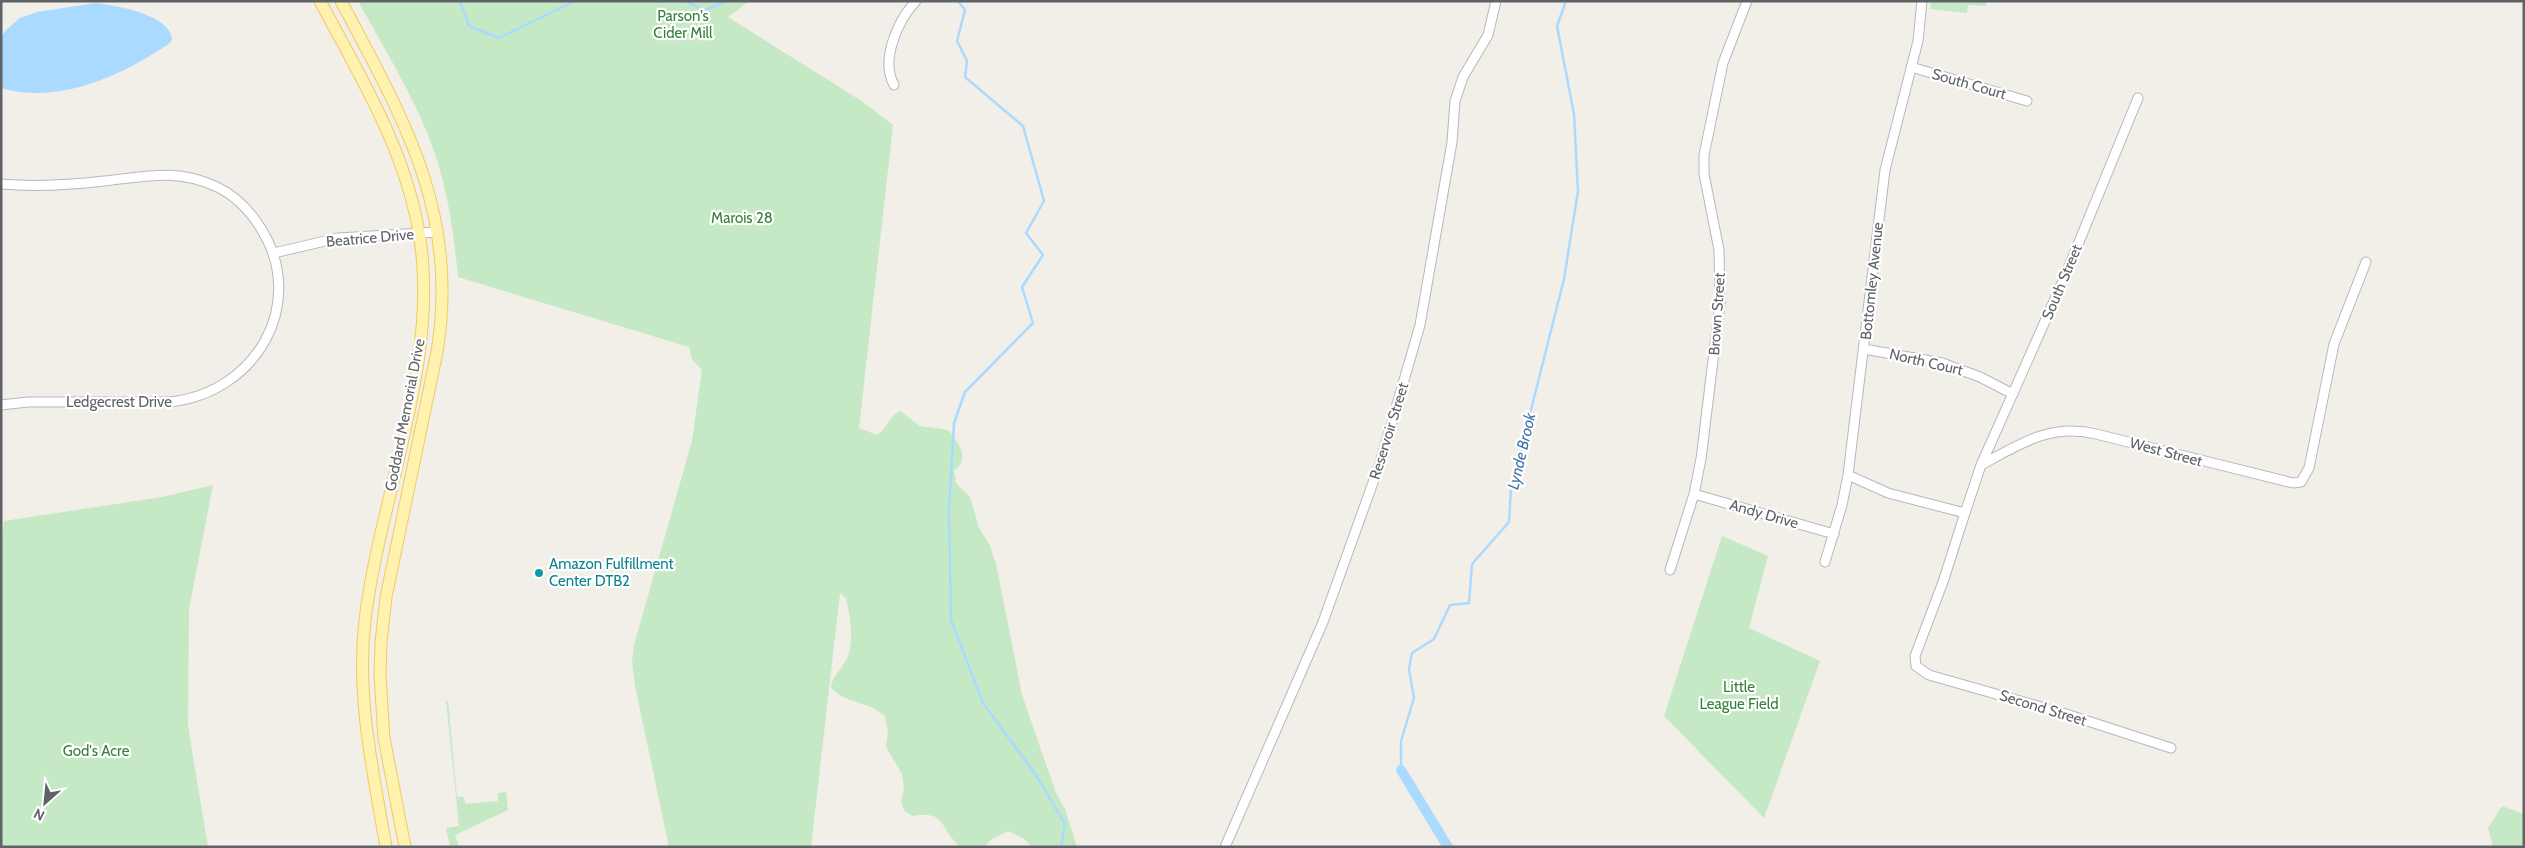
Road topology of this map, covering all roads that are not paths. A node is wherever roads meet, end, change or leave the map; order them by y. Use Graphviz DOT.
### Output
graph roads {
  1 [pos="320,1"];
  2 [pos="341,1"];
  3 [pos="916,1"];
  4 [pos="1496,1"];
  5 [pos="1747,1"];
  6 [pos="1922,1"];
  7 [pos="1912,67"];
  8 [pos="894,85"];
  9 [pos="2138,98"];
  10 [pos="2028,101"];
  11 [pos="1,184"];
  12 [pos="438,232"];
  13 [pos="419,234"];
  14 [pos="274,253"];
  15 [pos="2366,262"];
  16 [pos="1864,349"];
  17 [pos="2013,394"];
  18 [pos="1,405"];
  19 [pos="1981,465"];
  20 [pos="1848,475"];
  21 [pos="1694,494"];
  22 [pos="1964,512"];
  23 [pos="1834,534"];
  24 [pos="1825,562"];
  25 [pos="1670,570"];
  26 [pos="2171,748"];
  27 [pos="386,847"];
  28 [pos="405,847"];
  29 [pos="1225,847"];
  1 -- 13 [label="main road, Goddard Memorial Drive"];
  2 -- 12 [label="main road, Goddard Memorial Drive"];
  3 -- 8 [label="street"];
  4 -- 29 [label="street, Reservoir Street"];
  5 -- 21 [label="street, Brown Street"];
  6 -- 7 [label="street, Bottomley Avenue"];
  7 -- 10 [label="street, South Court"];
  7 -- 16 [label="street, Bottomley Avenue"];
  9 -- 17 [label="street, South Street"];
  11 -- 14 [label="street, Ledgecrest Drive"];
  12 -- 13 [label="street, Beatrice Drive"];
  12 -- 28 [label="main road, Goddard Memorial Drive"];
  13 -- 14 [label="street, Beatrice Drive"];
  13 -- 27 [label="main road, Goddard Memorial Drive"];
  14 -- 18 [label="street, Ledgecrest Drive"];
  15 -- 19 [label="street, West Street"];
  16 -- 17 [label="street, North Court"];
  16 -- 20 [label="street, Bottomley Avenue"];
  17 -- 19 [label="street, South Street"];
  19 -- 22 [label="street"];
  20 -- 22 [label="street"];
  20 -- 23 [label="street, Bottomley Avenue"];
  21 -- 23 [label="street, Andy Drive"];
  21 -- 25 [label="street, Brown Street"];
  22 -- 26 [label="street, Second Street"];
  23 -- 24 [label="street, Bottomley Avenue"];
}
